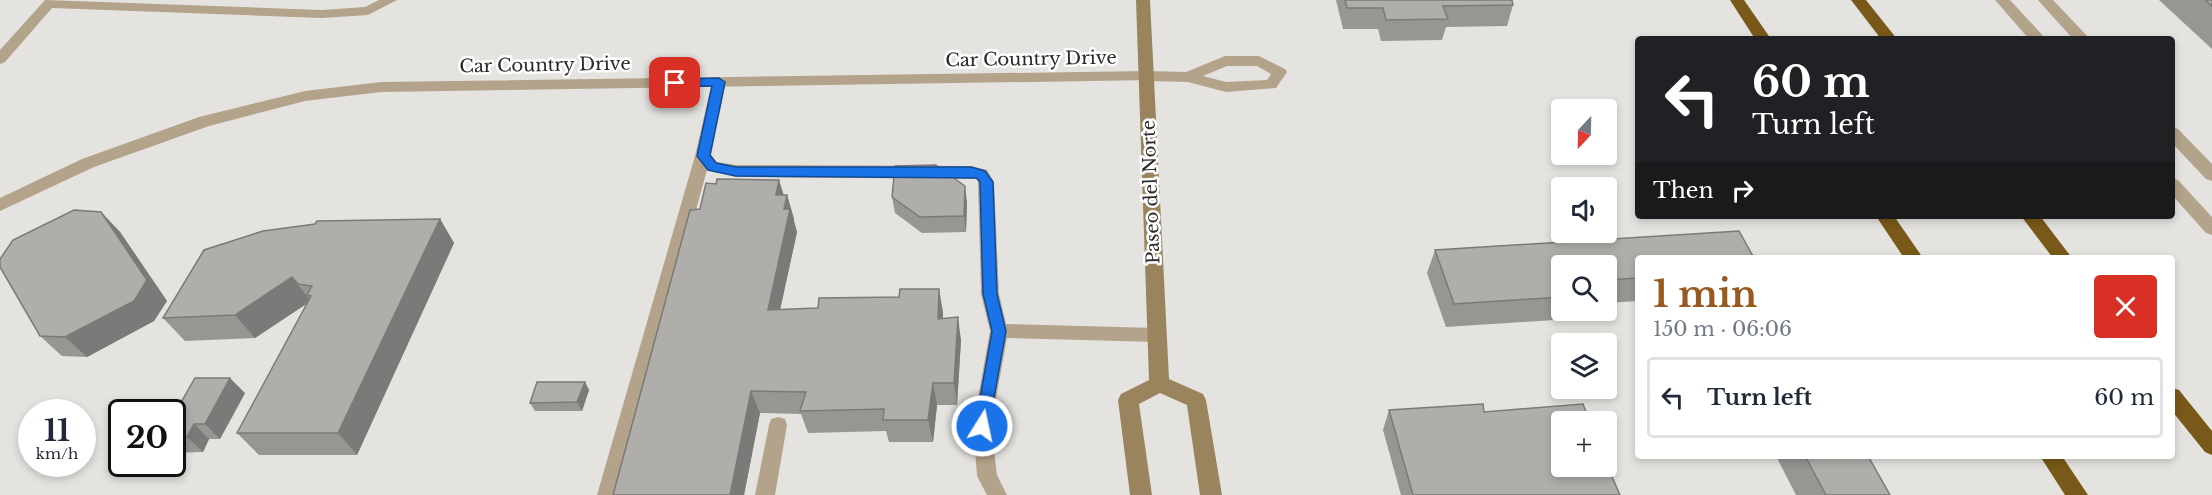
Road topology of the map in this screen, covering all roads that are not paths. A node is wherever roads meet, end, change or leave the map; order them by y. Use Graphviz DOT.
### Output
graph roads {
  1 [pos="390,0"];
  2 [pos="1143,0"];
  3 [pos="1737,0"];
  4 [pos="1858,0"];
  5 [pos="2002,0"];
  6 [pos="2045,0"];
  7 [pos="50,2"];
  8 [pos="1761,36"];
  9 [pos="1887,36"];
  10 [pos="2035,36"];
  11 [pos="2079,36"];
  12 [pos="0,59"];
  13 [pos="1147,76"];
  14 [pos="1188,77"];
  15 [pos="719,82"];
  16 [pos="2175,136"];
  17 [pos="703,156"];
  18 [pos="2212,175"];
  19 [pos="2175,187"];
  20 [pos="0,205"];
  21 [pos="1887,219"];
  22 [pos="2032,219"];
  23 [pos="2212,228"];
  24 [pos="1912,255"];
  25 [pos="2061,255"];
  26 [pos="999,331"];
  27 [pos="1158,335"];
  28 [pos="1159,384"];
  29 [pos="2175,400"];
  30 [pos="778,425"];
  31 [pos="2212,446"];
  32 [pos="2052,459"];
  33 [pos="607,495"];
  34 [pos="765,495"];
  35 [pos="997,495"];
  36 [pos="1141,495"];
  37 [pos="1211,495"];
  38 [pos="2077,495"];
  1 -- 7 [label="lane"];
  2 -- 13 [label="main road, Paseo del Norte"];
  3 -- 8 [label="highway"];
  4 -- 9 [label="highway"];
  5 -- 10 [label="street"];
  6 -- 11 [label="street"];
  7 -- 12 [label="lane"];
  13 -- 14 [label="lane"];
  13 -- 15 [label="street, Car Country Drive"];
  13 -- 27 [label="main road, Paseo del Norte"];
  14 -- 14 [label="lane"];
  15 -- 17 [label="lane"];
  15 -- 20 [label="street, Car Country Drive"];
  16 -- 18 [label="street"];
  17 -- 26 [label="lane"];
  17 -- 33 [label="lane"];
  19 -- 23 [label="street"];
  21 -- 24 [label="highway"];
  22 -- 25 [label="highway"];
  26 -- 27 [label="lane"];
  26 -- 35 [label="lane"];
  27 -- 28 [label="main road, Paseo del Norte"];
  28 -- 36 [label="main road"];
  28 -- 37 [label="main road"];
  29 -- 31 [label="highway"];
  30 -- 34 [label="lane"];
  32 -- 38 [label="highway"];
}
